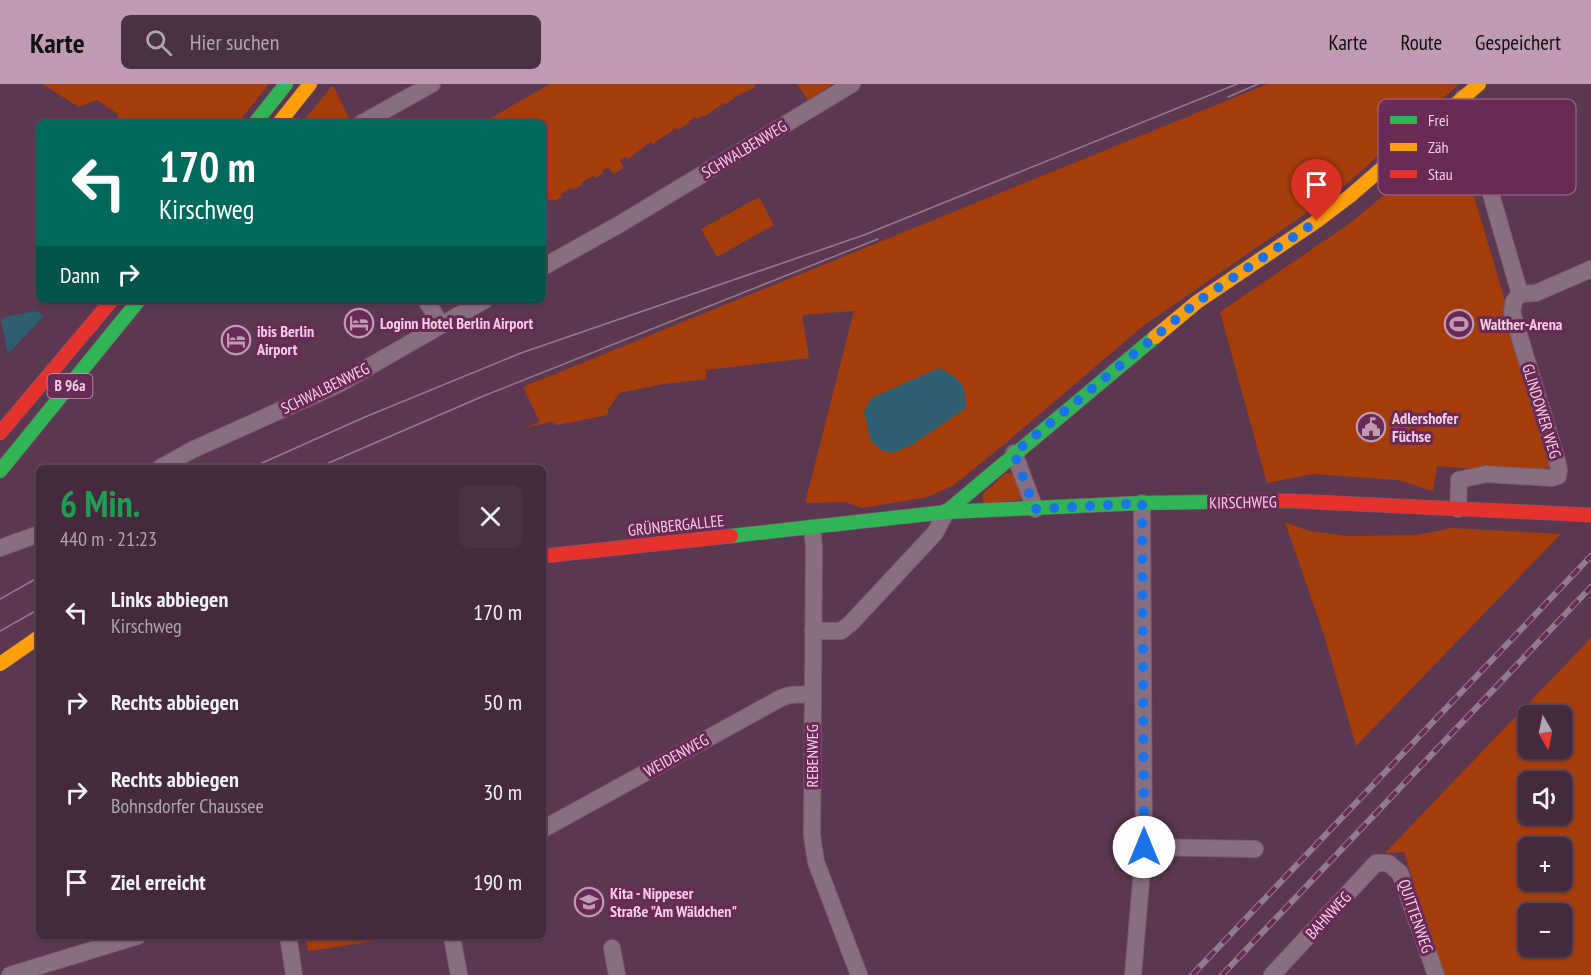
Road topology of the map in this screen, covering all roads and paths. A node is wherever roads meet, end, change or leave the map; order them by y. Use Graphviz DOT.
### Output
graph roads {
  1 [pos="286,84"];
  2 [pos="310,84"];
  3 [pos="432,84"];
  4 [pos="852,84"];
  5 [pos="1479,84"];
  6 [pos="1463,98"];
  7 [pos="257,120"];
  8 [pos="281,120"];
  9 [pos="367,120"];
  10 [pos="1378,172"];
  11 [pos="1491,195"];
  12 [pos="546,265"];
  13 [pos="1591,269"];
  14 [pos="1520,294"];
  15 [pos="109,303"];
  16 [pos="137,303"];
  17 [pos="428,303"];
  18 [pos="480,303"];
  19 [pos="441,326"];
  20 [pos="0,432"];
  21 [pos="1014,453"];
  22 [pos="165,465"];
  23 [pos="0,471"];
  24 [pos="1142,503"];
  25 [pos="1035,509"];
  26 [pos="1458,509"];
  27 [pos="946,512"];
  28 [pos="1591,515"];
  29 [pos="812,528"];
  30 [pos="36,535"];
  31 [pos="0,548"];
  32 [pos="546,556"];
  33 [pos="813,631"];
  34 [pos="36,639"];
  35 [pos="0,664"];
  36 [pos="812,694"];
  37 [pos="546,828"];
  38 [pos="1144,847"];
  39 [pos="1255,849"];
  40 [pos="1388,863"];
  41 [pos="128,939"];
  42 [pos="288,939"];
  43 [pos="452,939"];
  44 [pos="612,948"];
  45 [pos="10,975"];
  46 [pos="294,975"];
  47 [pos="459,975"];
  48 [pos="617,975"];
  49 [pos="859,975"];
  50 [pos="1133,975"];
  51 [pos="1272,975"];
  52 [pos="1436,975"];
  1 -- 7 [label="street"];
  2 -- 8 [label="street"];
  3 -- 9 [label="street"];
  4 -- 12 [label="street, SCHWALBENWEG"];
  5 -- 6 [label="street"];
  10 -- 21 [label="street"];
  11 -- 14 [label="street, GLINDOWER WEG"];
  13 -- 14 [label="street"];
  14 -- 26 [label="street, GLINDOWER WEG"];
  15 -- 20 [label="street, B 96a"];
  16 -- 23 [label="street, B 96a"];
  17 -- 19 [label="street"];
  18 -- 19 [label="street, SCHWALBENWEG"];
  19 -- 22 [label="street, SCHWALBENWEG"];
  21 -- 25 [label="street"];
  21 -- 27 [label="street"];
  24 -- 25 [label="street, KIRSCHWEG"];
  24 -- 26 [label="street, KIRSCHWEG"];
  24 -- 38 [label="street"];
  25 -- 27 [label="street, KIRSCHWEG"];
  26 -- 28 [label="street, KIRSCHWEG"];
  27 -- 29 [label="street, KIRSCHWEG"];
  27 -- 33 [label="street"];
  29 -- 32 [label="street, GRÜNBERGALLEE"];
  29 -- 33 [label="street, REBENWEG"];
  30 -- 31 [label="street"];
  33 -- 36 [label="street, REBENWEG"];
  34 -- 35 [label="street"];
  36 -- 37 [label="street, WEIDENWEG"];
  36 -- 49 [label="street, REBENWEG"];
  38 -- 39 [label="street"];
  38 -- 50 [label="street"];
  40 -- 51 [label="street, BAHNWEG"];
  40 -- 52 [label="street, QUITTENWEG"];
  41 -- 45 [label="street"];
  42 -- 46 [label="street"];
  43 -- 47 [label="street"];
  44 -- 48 [label="street"];
}
